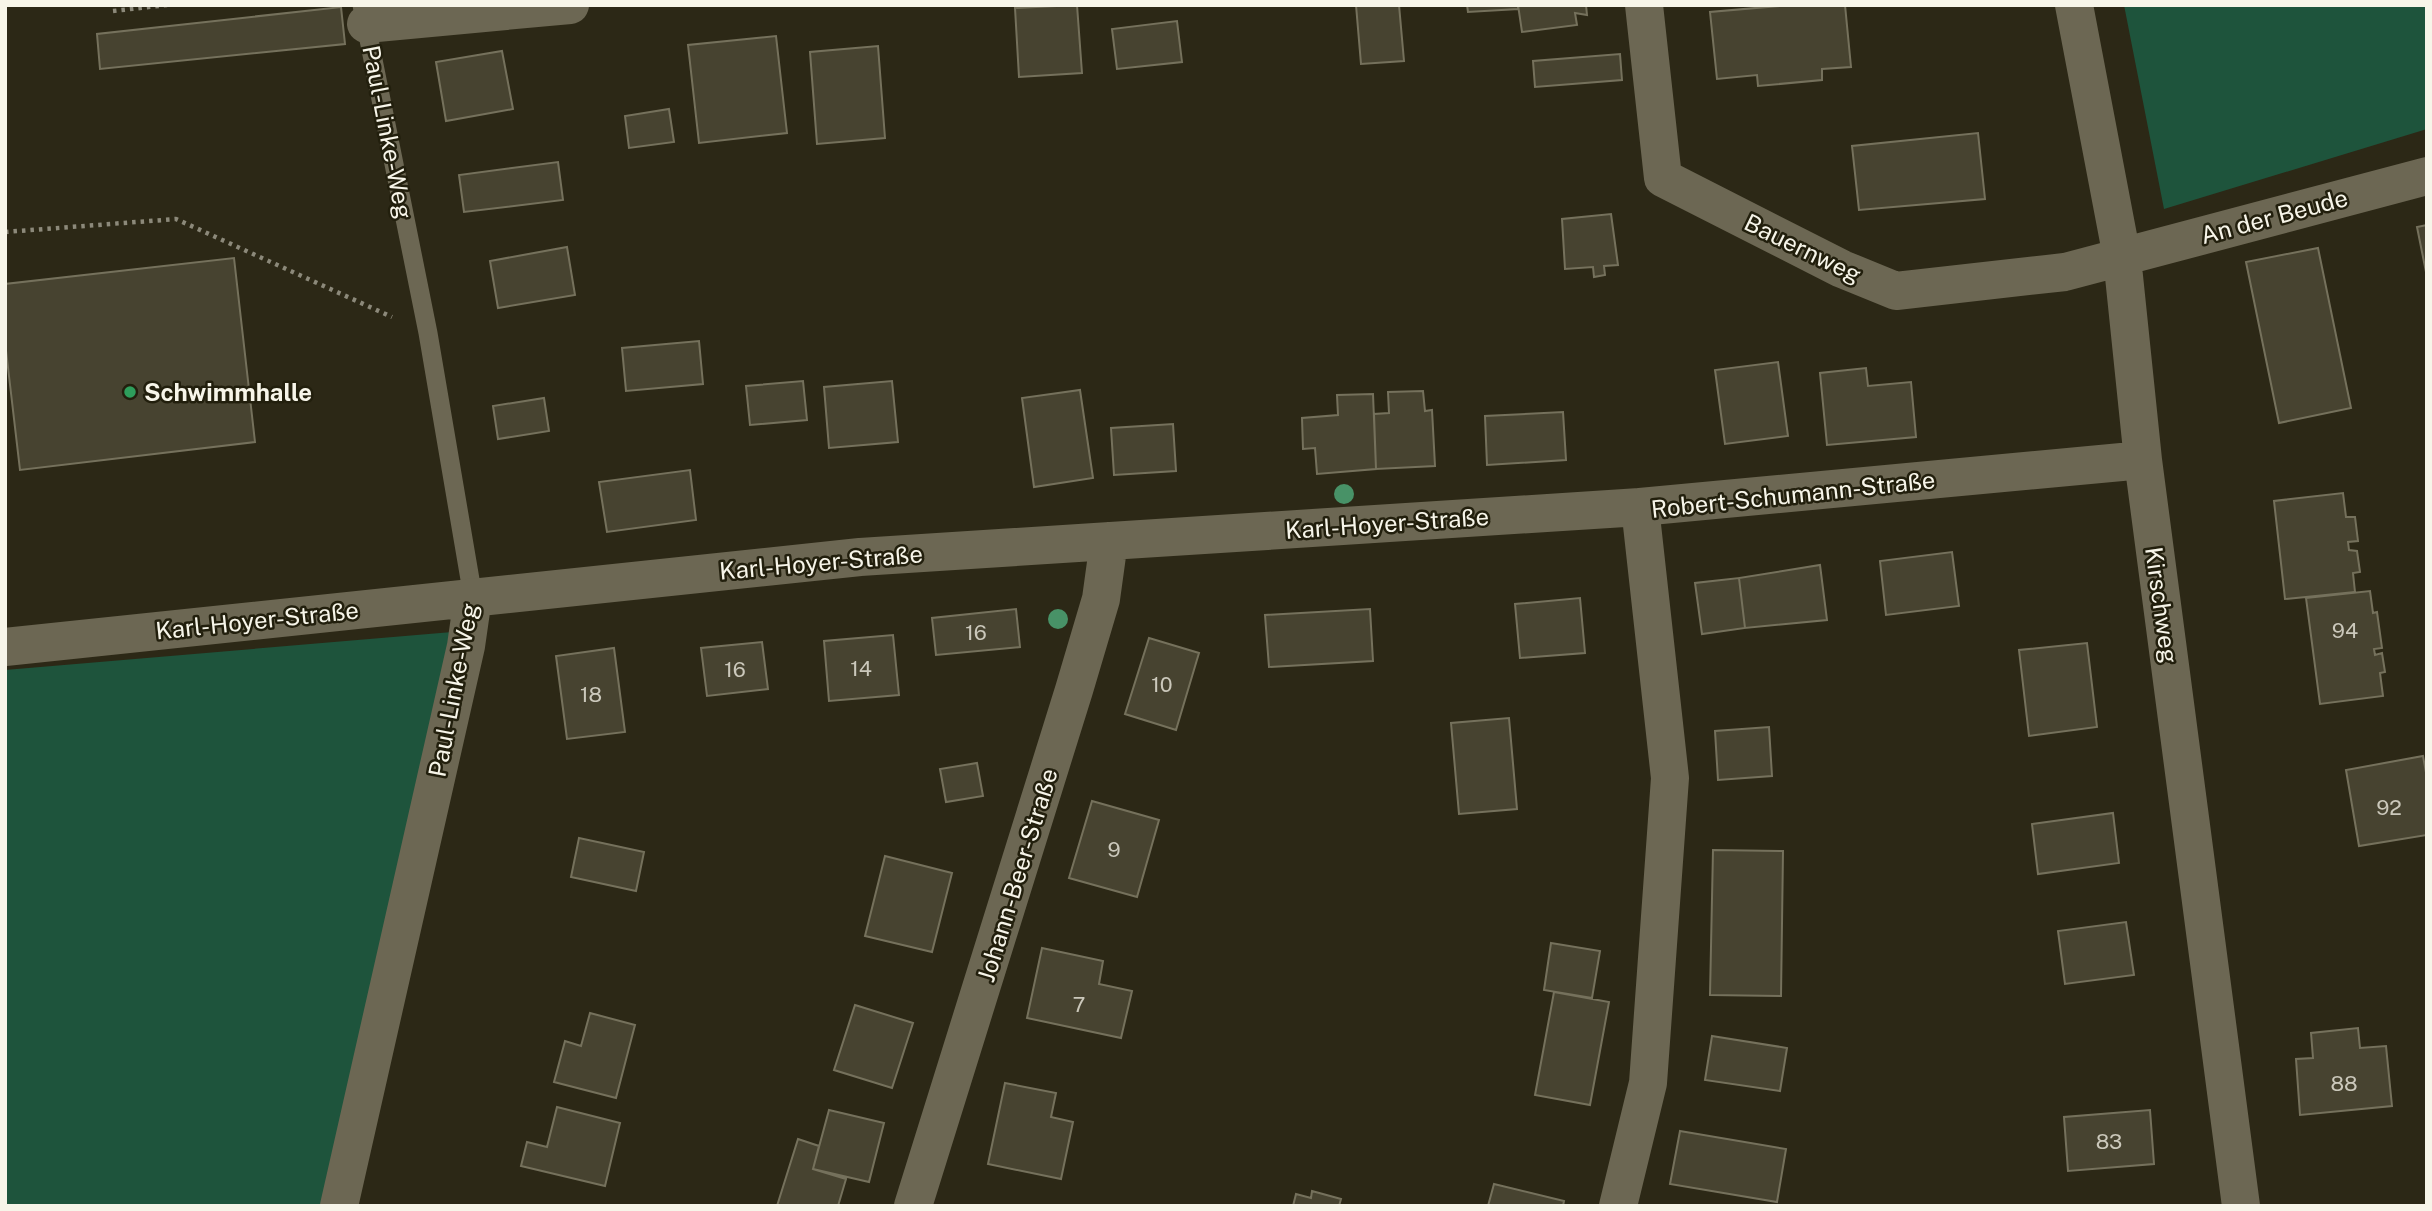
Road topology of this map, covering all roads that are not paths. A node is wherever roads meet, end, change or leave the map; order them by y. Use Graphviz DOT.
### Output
graph roads {
  1 [pos="570,5"];
  2 [pos="1644,5"];
  3 [pos="2074,5"];
  4 [pos="364,15"];
  5 [pos="2427,176"];
  6 [pos="2122,257"];
  7 [pos="2143,460"];
  8 [pos="1640,507"];
  9 [pos="1109,541"];
  10 [pos="473,597"];
  11 [pos="5,647"];
  12 [pos="339,1206"];
  13 [pos="912,1206"];
  14 [pos="1618,1206"];
  15 [pos="2241,1206"];
  1 -- 4 [label="street"];
  2 -- 6 [label="street, Bauernweg"];
  3 -- 6 [label="street, Kirschweg"];
  4 -- 10 [label="lane, Paul-Linke-Weg"];
  5 -- 6 [label="street, An der Beude"];
  6 -- 7 [label="street, Kirschweg"];
  7 -- 8 [label="street, Robert-Schumann-Straße"];
  7 -- 15 [label="street, Kirschweg"];
  8 -- 9 [label="street, Karl-Hoyer-Straße"];
  8 -- 14 [label="street, Robert-Schumann-Straße"];
  9 -- 10 [label="street, Karl-Hoyer-Straße"];
  9 -- 13 [label="street, Johann-Beer-Straße"];
  10 -- 11 [label="street, Karl-Hoyer-Straße"];
  10 -- 12 [label="street, Paul-Linke-Weg"];
}
